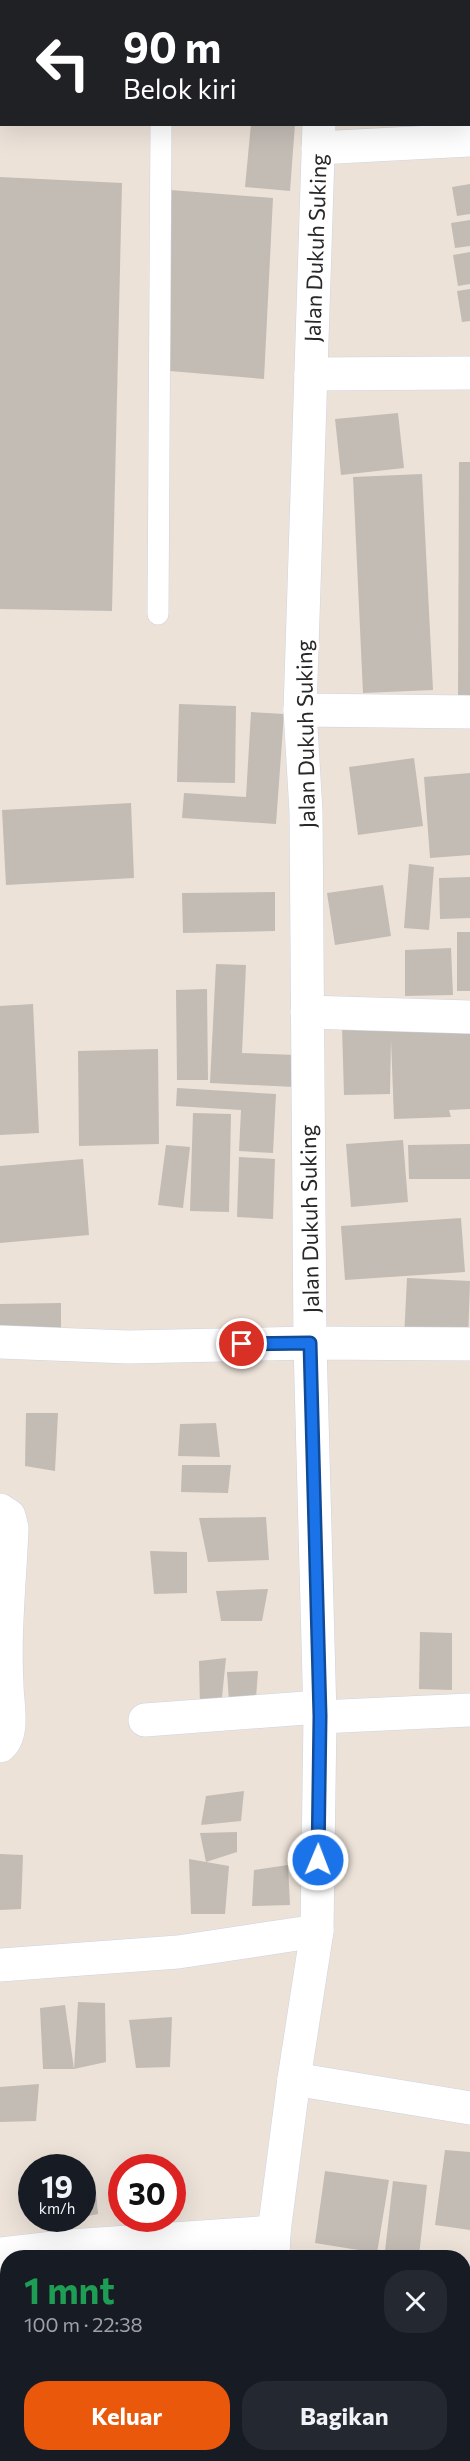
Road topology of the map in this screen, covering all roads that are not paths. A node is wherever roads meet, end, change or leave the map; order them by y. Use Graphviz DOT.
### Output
graph roads {
  1 [pos="161,126"];
  2 [pos="318,136"];
  3 [pos="470,140"];
  4 [pos="470,373"];
  5 [pos="311,374"];
  6 [pos="159,614"];
  7 [pos="300,710"];
  8 [pos="470,712"];
  9 [pos="308,1012"];
  10 [pos="470,1017"];
  11 [pos="0,1342"];
  12 [pos="310,1343"];
  13 [pos="470,1344"];
  14 [pos="0,1510"];
  15 [pos="470,1710"];
  16 [pos="320,1712"];
  17 [pos="145,1720"];
  18 [pos="0,1746"];
  19 [pos="317,1931"];
  20 [pos="0,1965"];
  21 [pos="294,2079"];
  22 [pos="470,2108"];
  23 [pos="273,2245"];
  24 [pos="35,2250"];
  1 -- 6 [label="lane"];
  2 -- 3 [label="street"];
  2 -- 5 [label="street, Jalan Dukuh Suking"];
  4 -- 5 [label="street"];
  5 -- 7 [label="street, Jalan Dukuh Suking"];
  7 -- 8 [label="street"];
  7 -- 9 [label="street, Jalan Dukuh Suking"];
  9 -- 10 [label="street"];
  9 -- 12 [label="street, Jalan Dukuh Suking"];
  11 -- 12 [label="street"];
  12 -- 13 [label="street"];
  12 -- 16 [label="street, Jalan Dukuh Suking"];
  14 -- 18 [label="street"];
  15 -- 16 [label="street"];
  16 -- 17 [label="street"];
  16 -- 19 [label="street, Jalan Dukuh Suking"];
  19 -- 20 [label="street"];
  19 -- 21 [label="street, Jalan Dukuh Suking"];
  21 -- 22 [label="street"];
  21 -- 23 [label="street, Jalan Dukuh Suking"];
  23 -- 24 [label="street"];
}
